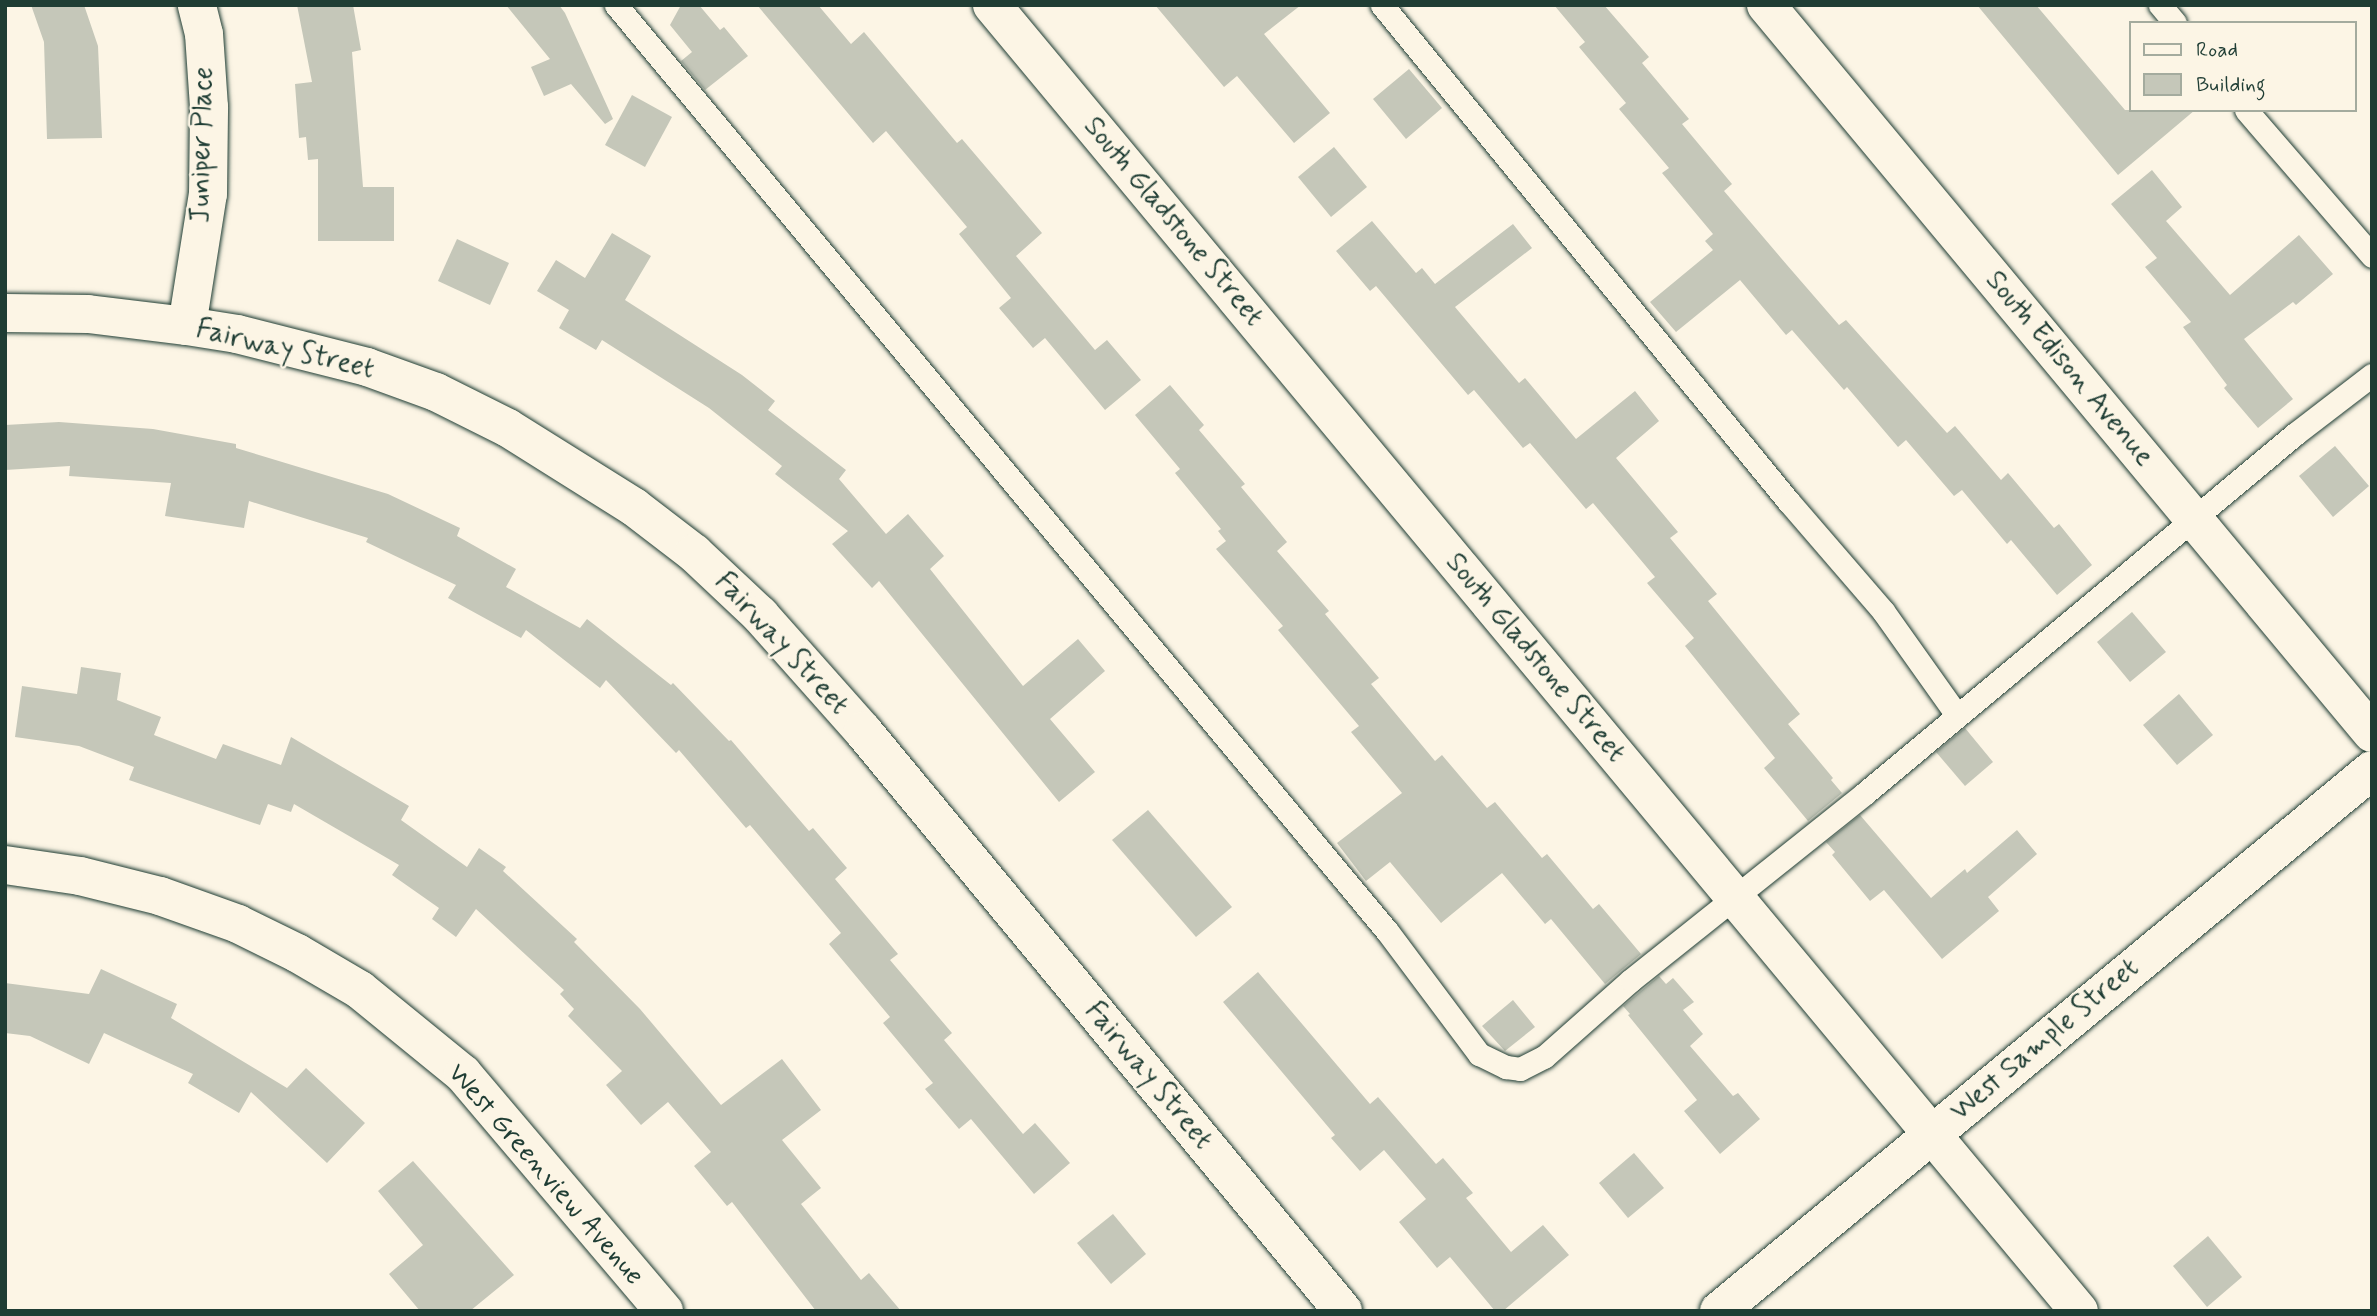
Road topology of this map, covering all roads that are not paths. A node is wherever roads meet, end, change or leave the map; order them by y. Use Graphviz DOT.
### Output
graph roads {
  1 [pos="197,5"];
  2 [pos="616,5"];
  3 [pos="992,5"];
  4 [pos="1382,5"];
  5 [pos="1766,5"];
  6 [pos="2160,5"];
  7 [pos="2173,21"];
  8 [pos="2248,112"];
  9 [pos="2372,256"];
  10 [pos="5,313"];
  11 [pos="187,326"];
  12 [pos="2372,375"];
  13 [pos="2195,518"];
  14 [pos="1957,715"];
  15 [pos="2372,733"];
  16 [pos="2372,770"];
  17 [pos="5,865"];
  18 [pos="1733,896"];
  19 [pos="1933,1133"];
  20 [pos="664,1311"];
  21 [pos="1343,1311"];
  22 [pos="1719,1311"];
  23 [pos="2080,1311"];
  1 -- 11 [label="street, Juniper Place"];
  2 -- 18 [label="lane"];
  3 -- 18 [label="street, South Gladstone Street"];
  4 -- 14 [label="lane"];
  5 -- 13 [label="street, South Edison Avenue"];
  6 -- 7 [label="lane"];
  8 -- 9 [label="lane"];
  10 -- 11 [label="street, Fairway Street"];
  11 -- 21 [label="street, Fairway Street"];
  12 -- 13 [label="lane"];
  13 -- 14 [label="lane"];
  13 -- 15 [label="street, South Edison Avenue"];
  14 -- 18 [label="lane"];
  16 -- 19 [label="street, West Sample Street"];
  17 -- 20 [label="street, West Greenview Avenue"];
  18 -- 19 [label="street, South Gladstone Street"];
  19 -- 22 [label="street, West Sample Street"];
  19 -- 23 [label="street, South Gladstone Street"];
}
